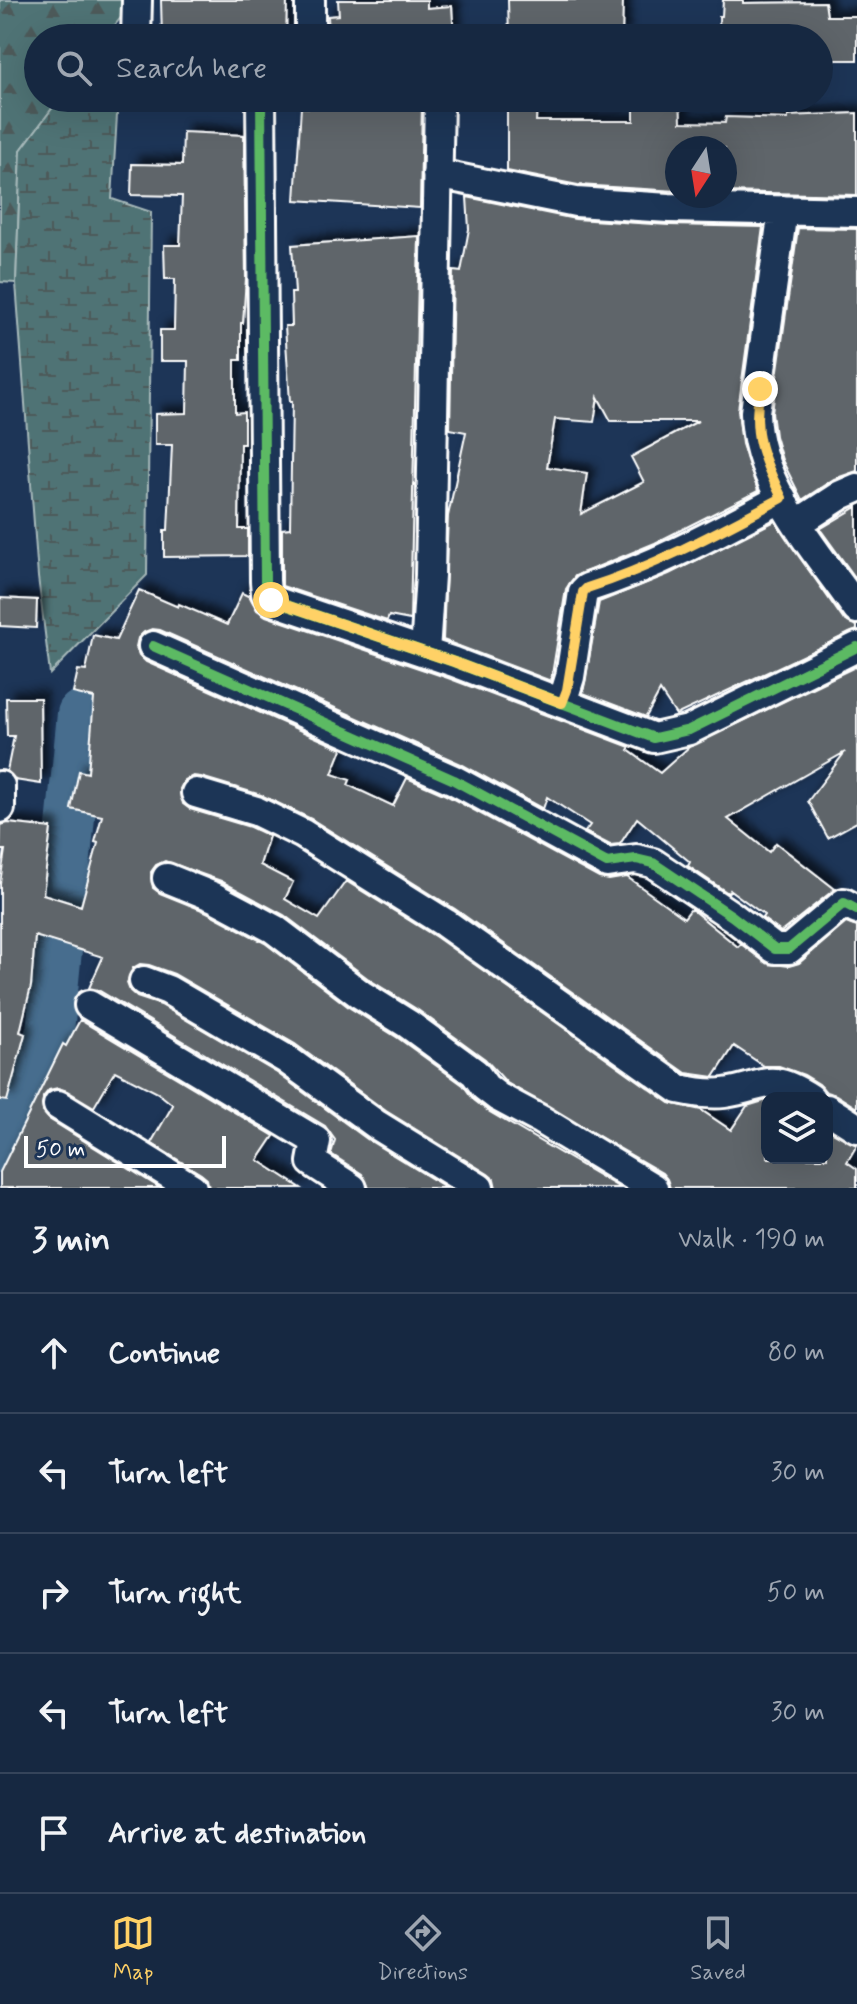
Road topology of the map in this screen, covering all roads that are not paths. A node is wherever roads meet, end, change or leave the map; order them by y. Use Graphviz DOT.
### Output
graph roads {
  1 [pos="137,0"];
  2 [pos="310,0"];
  3 [pos="136,24"];
  4 [pos="310,24"];
  5 [pos="261,112"];
  6 [pos="439,112"];
  7 [pos="437,174"];
  8 [pos="783,210"];
  9 [pos="857,212"];
  10 [pos="857,488"];
  11 [pos="782,498"];
  12 [pos="798,523"];
  13 [pos="857,609"];
  14 [pos="153,646"];
  15 [pos="857,647"];
  16 [pos="425,652"];
  17 [pos="562,703"];
  18 [pos="0,786"];
  19 [pos="196,793"];
  20 [pos="0,808"];
  21 [pos="167,878"];
  22 [pos="857,910"];
  23 [pos="144,981"];
  24 [pos="89,1005"];
  25 [pos="798,1092"];
  26 [pos="58,1105"];
  27 [pos="833,1113"];
  28 [pos="857,1128"];
  29 [pos="192,1188"];
  30 [pos="352,1188"];
  31 [pos="479,1188"];
  32 [pos="653,1188"];
  1 -- 3 [label="street"];
  2 -- 4 [label="street"];
  5 -- 16 [label="street"];
  6 -- 7 [label="street"];
  7 -- 8 [label="street"];
  7 -- 16 [label="street"];
  8 -- 9 [label="street"];
  8 -- 11 [label="street"];
  10 -- 12 [label="street"];
  11 -- 12 [label="street"];
  11 -- 17 [label="street"];
  12 -- 13 [label="street"];
  14 -- 22 [label="street"];
  15 -- 17 [label="street"];
  16 -- 17 [label="street"];
  18 -- 20 [label="street"];
  19 -- 25 [label="street"];
  21 -- 32 [label="street"];
  23 -- 31 [label="street"];
  24 -- 30 [label="street"];
  26 -- 29 [label="street"];
  27 -- 28 [label="street"];
}
